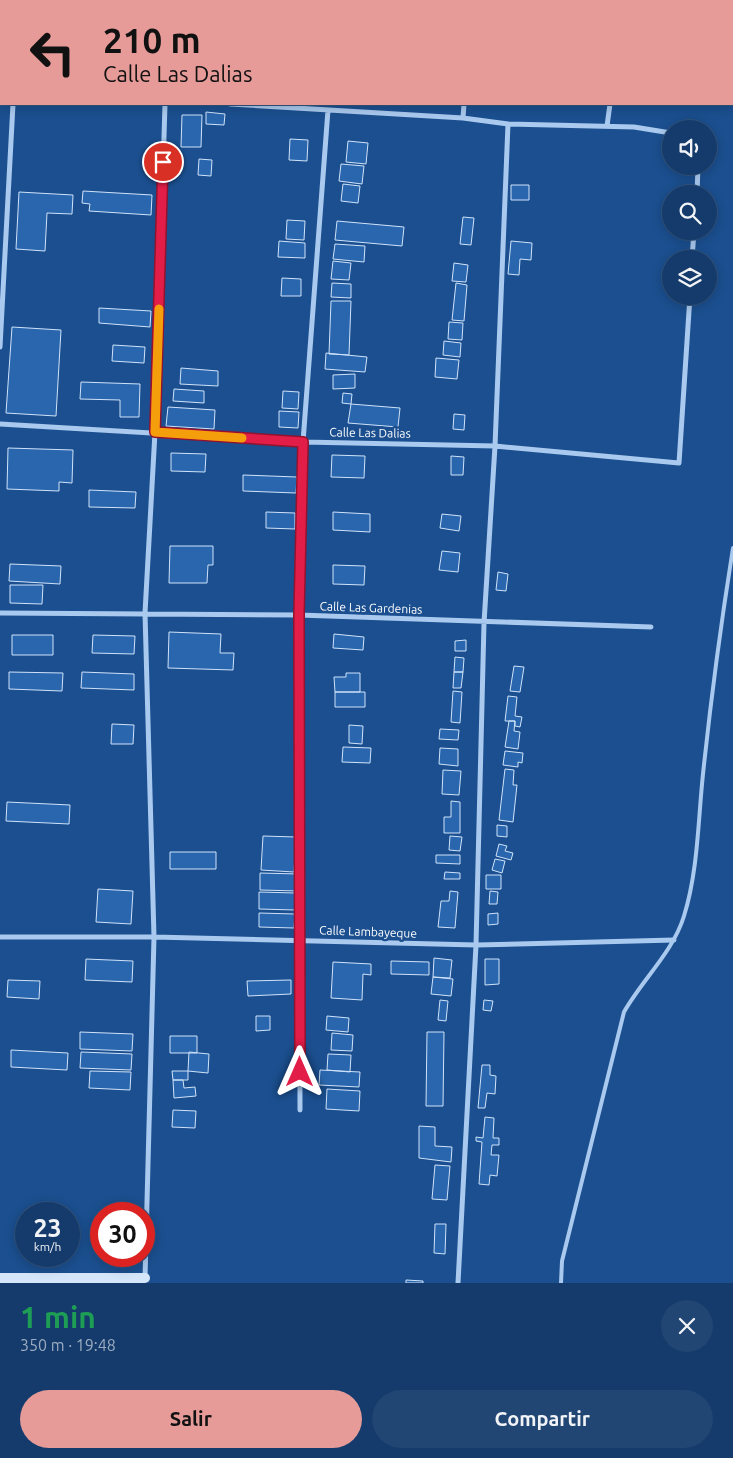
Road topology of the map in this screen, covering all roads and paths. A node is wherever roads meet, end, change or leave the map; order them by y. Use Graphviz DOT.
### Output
graph roads {
  1 [pos="13,105"];
  2 [pos="165,105"];
  3 [pos="268,105"];
  4 [pos="464,105"];
  5 [pos="610,105"];
  6 [pos="305,106"];
  7 [pos="328,110"];
  8 [pos="463,118"];
  9 [pos="508,124"];
  10 [pos="607,126"];
  11 [pos="662,132"];
  12 [pos="689,305"];
  13 [pos="0,347"];
  14 [pos="0,424"];
  15 [pos="155,432"];
  16 [pos="303,442"];
  17 [pos="495,446"];
  18 [pos="733,548"];
  19 [pos="0,613"];
  20 [pos="145,613"];
  21 [pos="299,615"];
  22 [pos="484,623"];
  23 [pos="650,627"];
  24 [pos="0,937"];
  25 [pos="154,937"];
  26 [pos="301,940"];
  27 [pos="674,940"];
  28 [pos="476,945"];
  29 [pos="300,1110"];
  30 [pos="0,1278"];
  31 [pos="144,1278"];
  32 [pos="458,1283"];
  33 [pos="561,1283"];
  1 -- 13 [label="street"];
  2 -- 15 [label="street"];
  3 -- 6 [label="street"];
  4 -- 8 [label="street"];
  5 -- 10 [label="street"];
  6 -- 7 [label="street"];
  7 -- 8 [label="street"];
  7 -- 16 [label="street"];
  8 -- 9 [label="street"];
  9 -- 10 [label="street"];
  9 -- 17 [label="street"];
  10 -- 11 [label="street"];
  12 -- 17 [label="street, Calle Las Dalias"];
  14 -- 15 [label="street, Calle Las Dalias"];
  15 -- 16 [label="street, Calle Las Dalias"];
  15 -- 20 [label="street"];
  16 -- 17 [label="street, Calle Las Dalias"];
  16 -- 21 [label="street"];
  17 -- 22 [label="street"];
  18 -- 27 [label="lane"];
  19 -- 20 [label="street, Calle Las Gardenias"];
  20 -- 21 [label="street, Calle Las Gardenias"];
  20 -- 25 [label="street"];
  21 -- 22 [label="street, Calle Las Gardenias"];
  21 -- 26 [label="street"];
  22 -- 23 [label="street, Calle Las Gardenias"];
  22 -- 28 [label="street"];
  24 -- 25 [label="street, Calle Lambayeque"];
  25 -- 26 [label="street, Calle Lambayeque"];
  25 -- 31 [label="street"];
  26 -- 28 [label="street, Calle Lambayeque"];
  26 -- 29 [label="street"];
  27 -- 28 [label="street, Calle Lambayeque"];
  27 -- 33 [label="lane"];
  28 -- 32 [label="street"];
  30 -- 31 [label="street"];
}
